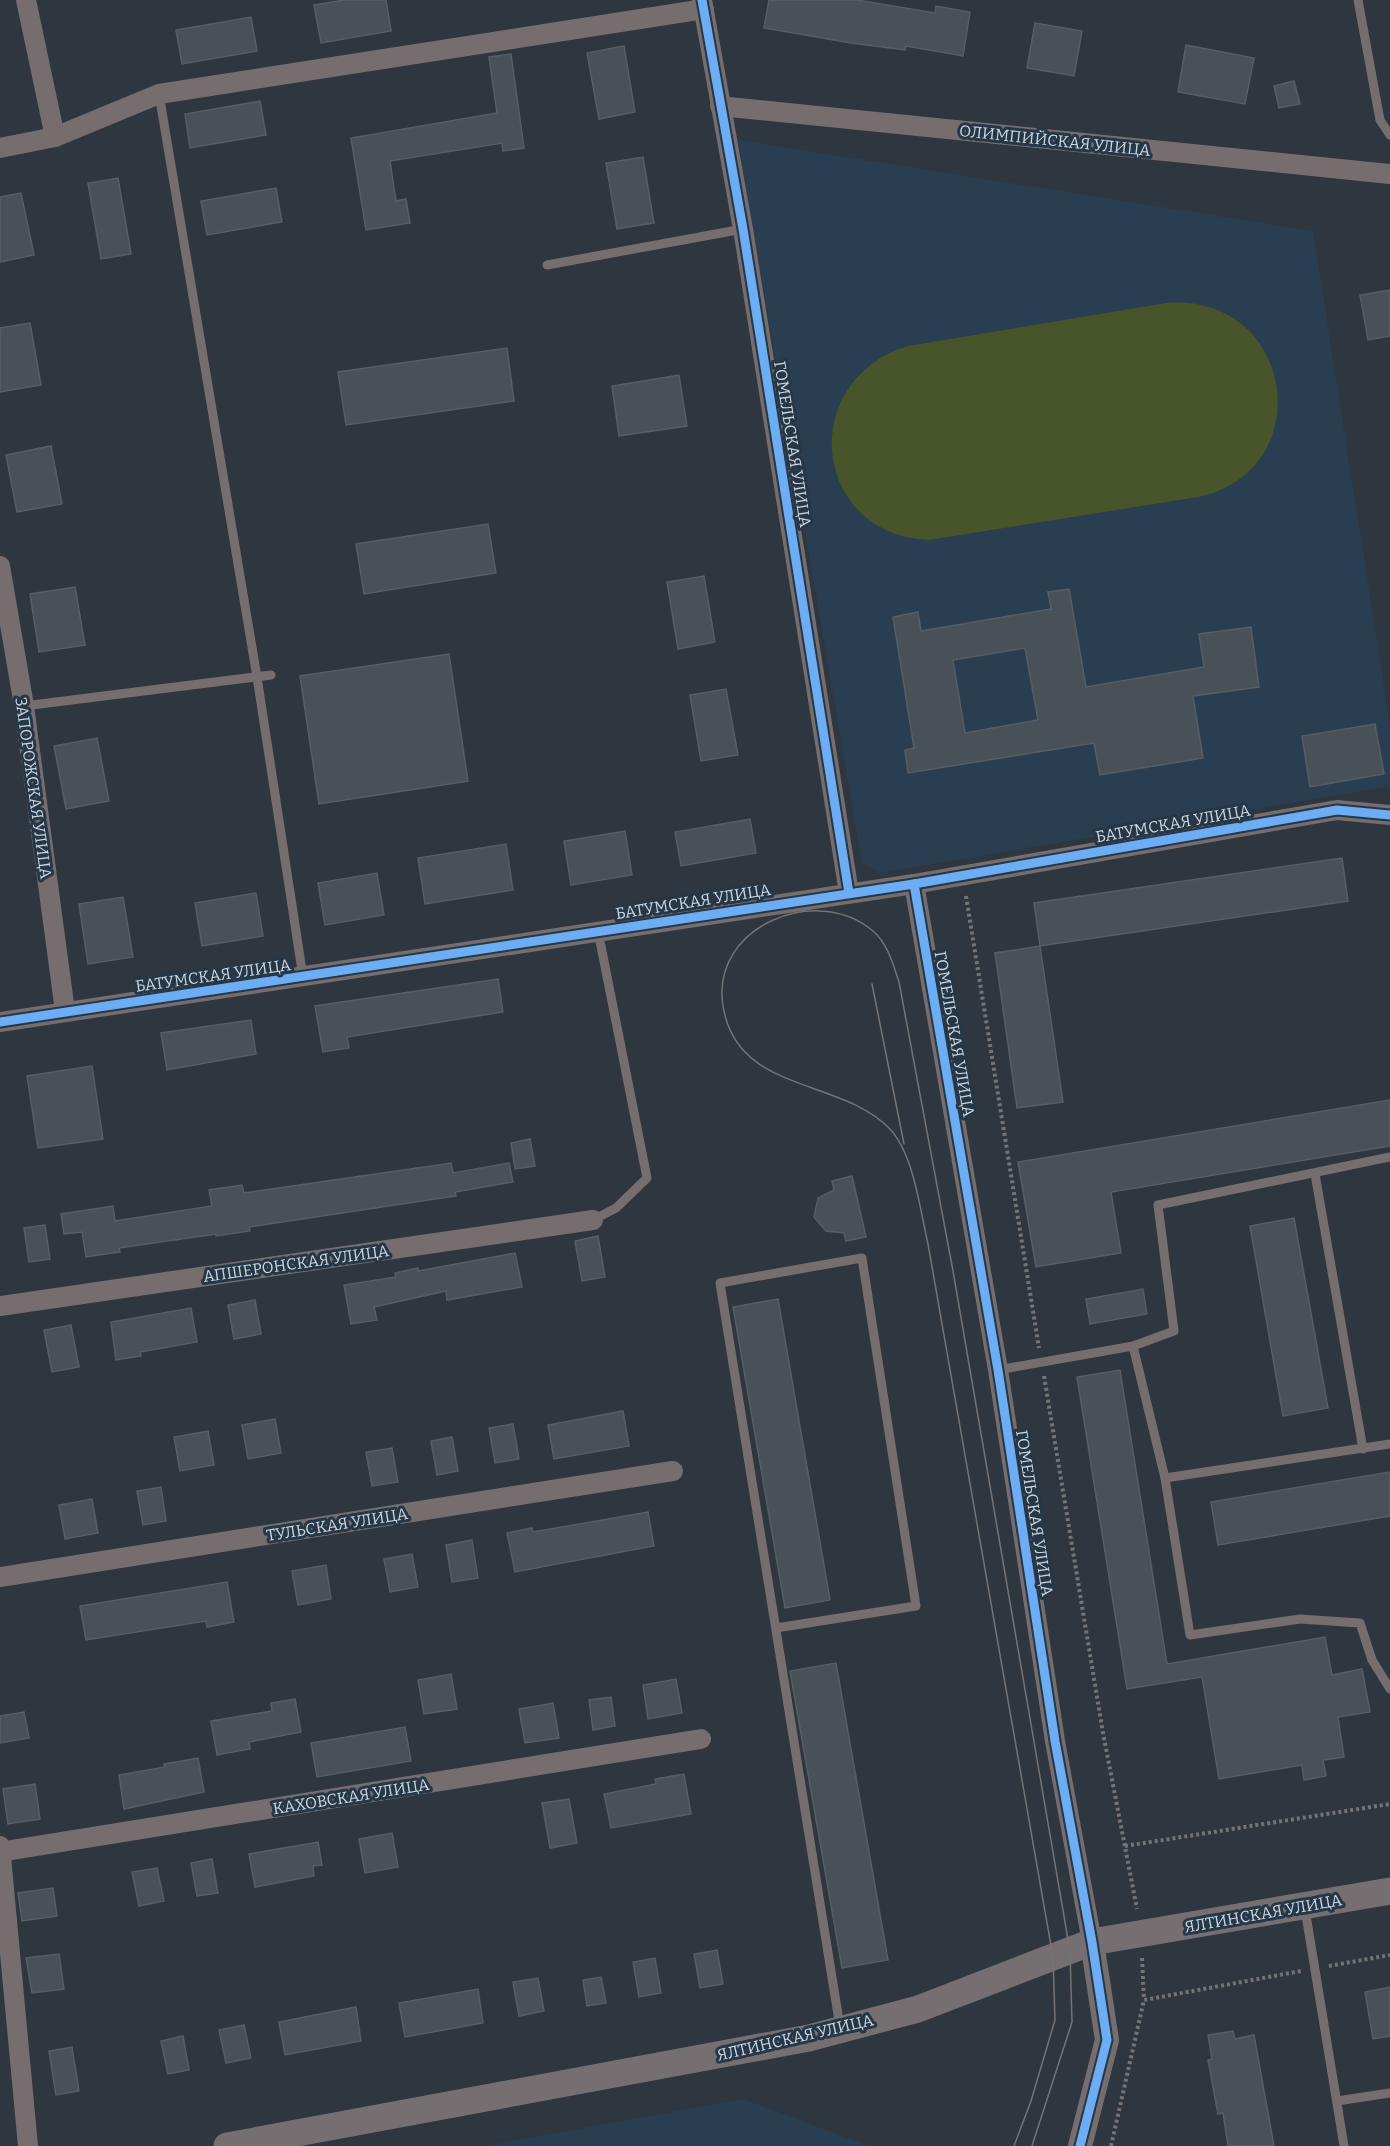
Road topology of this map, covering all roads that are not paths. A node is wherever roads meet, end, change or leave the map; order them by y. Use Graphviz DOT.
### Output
graph roads {
  1 [pos="26,0"];
  2 [pos="1358,0"];
  3 [pos="703,4"];
  4 [pos="159,94"];
  5 [pos="720,106"];
  6 [pos="1390,135"];
  7 [pos="55,137"];
  8 [pos="0,148"];
  9 [pos="1390,174"];
  10 [pos="743,229"];
  11 [pos="547,266"];
  12 [pos="0,566"];
  13 [pos="271,675"];
  14 [pos="257,676"];
  15 [pos="24,706"];
  16 [pos="1390,814"];
  17 [pos="914,884"];
  18 [pos="849,893"];
  19 [pos="598,931"];
  20 [pos="303,977"];
  21 [pos="65,1011"];
  22 [pos="0,1022"];
  23 [pos="1390,1157"];
  24 [pos="1315,1174"];
  25 [pos="593,1220"];
  26 [pos="0,1306"];
  27 [pos="1133,1346"];
  28 [pos="998,1370"];
  29 [pos="1390,1444"];
  30 [pos="1363,1449"];
  31 [pos="673,1471"];
  32 [pos="1165,1478"];
  33 [pos="0,1577"];
  34 [pos="776,1628"];
  35 [pos="1390,1689"];
  36 [pos="701,1739"];
  37 [pos="0,1850"];
  38 [pos="1390,1891"];
  39 [pos="1305,1906"];
  40 [pos="1092,1942"];
  41 [pos="840,2030"];
  42 [pos="1390,2093"];
  43 [pos="1337,2101"];
  44 [pos="28,2146"];
  45 [pos="227,2146"];
  46 [pos="1080,2146"];
  47 [pos="1344,2146"];
  1 -- 7 [label="street"];
  2 -- 6 [label="lane"];
  3 -- 4 [label="street"];
  3 -- 5 [label="street, ГОМЕЛЬСКАЯ УЛИЦА"];
  4 -- 7 [label="street"];
  4 -- 14 [label="lane"];
  5 -- 9 [label="street, ОЛИМПИЙСКАЯ УЛИЦА"];
  5 -- 10 [label="street, ГОМЕЛЬСКАЯ УЛИЦА"];
  7 -- 8 [label="street"];
  10 -- 11 [label="lane"];
  10 -- 18 [label="street, ГОМЕЛЬСКАЯ УЛИЦА"];
  12 -- 15 [label="street, ЗАПОРОЖСКАЯ УЛИЦА"];
  13 -- 14 [label="lane"];
  14 -- 15 [label="lane"];
  14 -- 20 [label="lane"];
  15 -- 21 [label="street, ЗАПОРОЖСКАЯ УЛИЦА"];
  16 -- 17 [label="street, БАТУМСКАЯ УЛИЦА"];
  17 -- 18 [label="street, БАТУМСКАЯ УЛИЦА"];
  17 -- 28 [label="street, ГОМЕЛЬСКАЯ УЛИЦА"];
  18 -- 19 [label="street, БАТУМСКАЯ УЛИЦА"];
  19 -- 20 [label="street, БАТУМСКАЯ УЛИЦА"];
  19 -- 25 [label="lane"];
  20 -- 21 [label="street, БАТУМСКАЯ УЛИЦА"];
  21 -- 22 [label="street, БАТУМСКАЯ УЛИЦА"];
  23 -- 24 [label="lane"];
  24 -- 27 [label="lane"];
  24 -- 30 [label="lane"];
  25 -- 26 [label="street, АПШЕРОНСКАЯ УЛИЦА"];
  27 -- 28 [label="lane"];
  27 -- 32 [label="lane"];
  28 -- 40 [label="street, ГОМЕЛЬСКАЯ УЛИЦА"];
  29 -- 30 [label="lane"];
  30 -- 32 [label="lane"];
  31 -- 33 [label="street, ТУЛЬСКАЯ УЛИЦА"];
  32 -- 35 [label="lane"];
  34 -- 34 [label="lane"];
  34 -- 41 [label="lane"];
  36 -- 37 [label="street, КАХОВСКАЯ УЛИЦА"];
  37 -- 44 [label="street"];
  38 -- 39 [label="main road, ЯЛТИНСКАЯ УЛИЦА"];
  39 -- 40 [label="main road, ЯЛТИНСКАЯ УЛИЦА"];
  39 -- 43 [label="lane"];
  40 -- 41 [label="main road, ЯЛТИНСКАЯ УЛИЦА"];
  40 -- 46 [label="street, ГОМЕЛЬСКАЯ УЛИЦА"];
  41 -- 45 [label="main road, ЯЛТИНСКАЯ УЛИЦА"];
  42 -- 43 [label="lane"];
  43 -- 47 [label="lane"];
}
